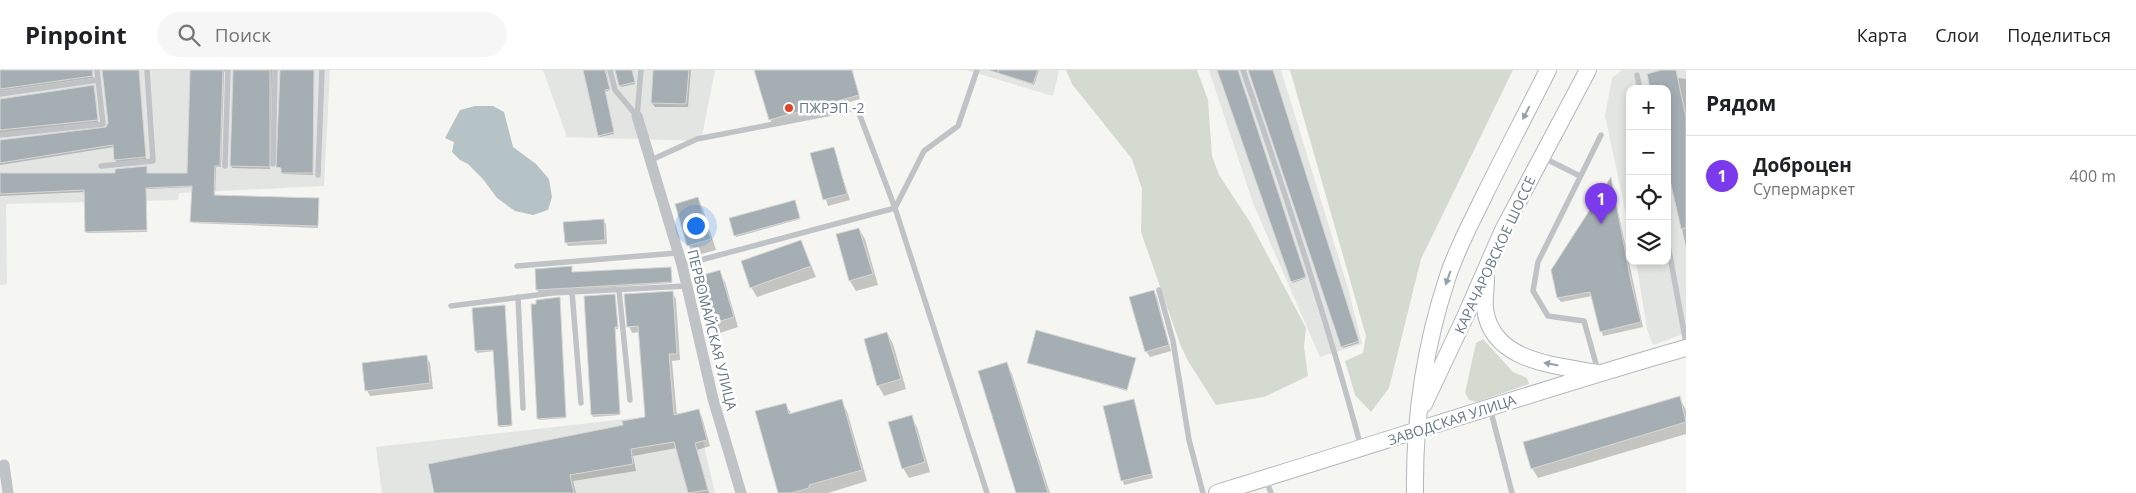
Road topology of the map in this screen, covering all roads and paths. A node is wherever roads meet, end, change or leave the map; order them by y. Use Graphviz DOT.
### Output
graph roads {
  1 [pos="97,70"];
  2 [pos="147,70"];
  3 [pos="228,70"];
  4 [pos="275,70"];
  5 [pos="322,70"];
  6 [pos="610,70"];
  7 [pos="641,70"];
  8 [pos="977,70"];
  9 [pos="1243,70"];
  10 [pos="1548,70"];
  11 [pos="1588,70"];
  12 [pos="1637,75"];
  13 [pos="98,80"];
  14 [pos="1639,85"];
  15 [pos="0,94"];
  16 [pos="637,116"];
  17 [pos="0,135"];
  18 [pos="1601,135"];
  19 [pos="1542,157"];
  20 [pos="650,161"];
  21 [pos="273,164"];
  22 [pos="101,166"];
  23 [pos="225,166"];
  24 [pos="318,175"];
  25 [pos="1580,176"];
  26 [pos="895,208"];
  27 [pos="677,253"];
  28 [pos="1671,262"];
  29 [pos="682,265"];
  30 [pos="517,266"];
  31 [pos="1486,268"];
  32 [pos="686,286"];
  33 [pos="619,290"];
  34 [pos="1159,290"];
  35 [pos="572,292"];
  36 [pos="518,297"];
  37 [pos="451,306"];
  38 [pos="1429,340"];
  39 [pos="1686,344"];
  40 [pos="1686,348"];
  41 [pos="1449,350"];
  42 [pos="1599,373"];
  43 [pos="630,400"];
  44 [pos="580,403"];
  45 [pos="1490,407"];
  46 [pos="523,408"];
  47 [pos="1417,422"];
  48 [pos="1361,450"];
  49 [pos="2,463"];
  50 [pos="1268,486"];
  51 [pos="8,493"];
  52 [pos="741,493"];
  53 [pos="987,493"];
  54 [pos="1203,493"];
  55 [pos="1217,493"];
  56 [pos="1415,493"];
  57 [pos="1512,493"];
  1 -- 13 [label="lane"];
  2 -- 22 [label="lane"];
  3 -- 23 [label="lane"];
  4 -- 21 [label="lane"];
  5 -- 24 [label="lane"];
  6 -- 16 [label="lane"];
  7 -- 16 [label="lane"];
  8 -- 26 [label="lane"];
  9 -- 48 [label="lane"];
  10 -- 38 [label="street, КАРАЧАРОВСКОЕ ШОССЕ, one-way"];
  11 -- 19 [label="street, КАРАЧАРОВСКОЕ ШОССЕ"];
  12 -- 14 [label="lane"];
  13 -- 15 [label="lane"];
  13 -- 17 [label="lane"];
  16 -- 20 [label="street, ПЕРВОМАЙСКАЯ УЛИЦА"];
  18 -- 25 [label="lane"];
  19 -- 25 [label="lane"];
  19 -- 31 [label="street, КАРАЧАРОВСКОЕ ШОССЕ"];
  20 -- 26 [label="lane"];
  20 -- 27 [label="street, ПЕРВОМАЙСКАЯ УЛИЦА"];
  25 -- 42 [label="lane"];
  26 -- 29 [label="lane"];
  26 -- 53 [label="lane"];
  27 -- 29 [label="street, ПЕРВОМАЙСКАЯ УЛИЦА"];
  27 -- 30 [label="lane"];
  28 -- 39 [label="lane"];
  29 -- 32 [label="street, ПЕРВОМАЙСКАЯ УЛИЦА"];
  31 -- 41 [label="street, КАРАЧАРОВСКОЕ ШОССЕ"];
  42 -- 31 [label="street, one-way"];
  32 -- 33 [label="lane"];
  32 -- 52 [label="street, ПЕРВОМАЙСКАЯ УЛИЦА"];
  33 -- 35 [label="lane"];
  33 -- 43 [label="lane"];
  34 -- 54 [label="lane"];
  35 -- 36 [label="lane"];
  35 -- 44 [label="lane"];
  36 -- 37 [label="lane"];
  36 -- 46 [label="lane"];
  38 -- 41 [label="street"];
  38 -- 47 [label="street, КАРАЧАРОВСКОЕ ШОССЕ"];
  40 -- 42 [label="street, ЗАВОДСКАЯ УЛИЦА"];
  41 -- 47 [label="street, КАРАЧАРОВСКОЕ ШОССЕ"];
  42 -- 45 [label="street, ЗАВОДСКАЯ УЛИЦА"];
  45 -- 47 [label="street, ЗАВОДСКАЯ УЛИЦА"];
  45 -- 57 [label="lane"];
  47 -- 48 [label="street, ЗАВОДСКАЯ УЛИЦА"];
  47 -- 56 [label="street"];
  48 -- 50 [label="street, ЗАВОДСКАЯ УЛИЦА"];
  49 -- 51 [label="street"];
  50 -- 55 [label="street, ЗАВОДСКАЯ УЛИЦА"];
}
